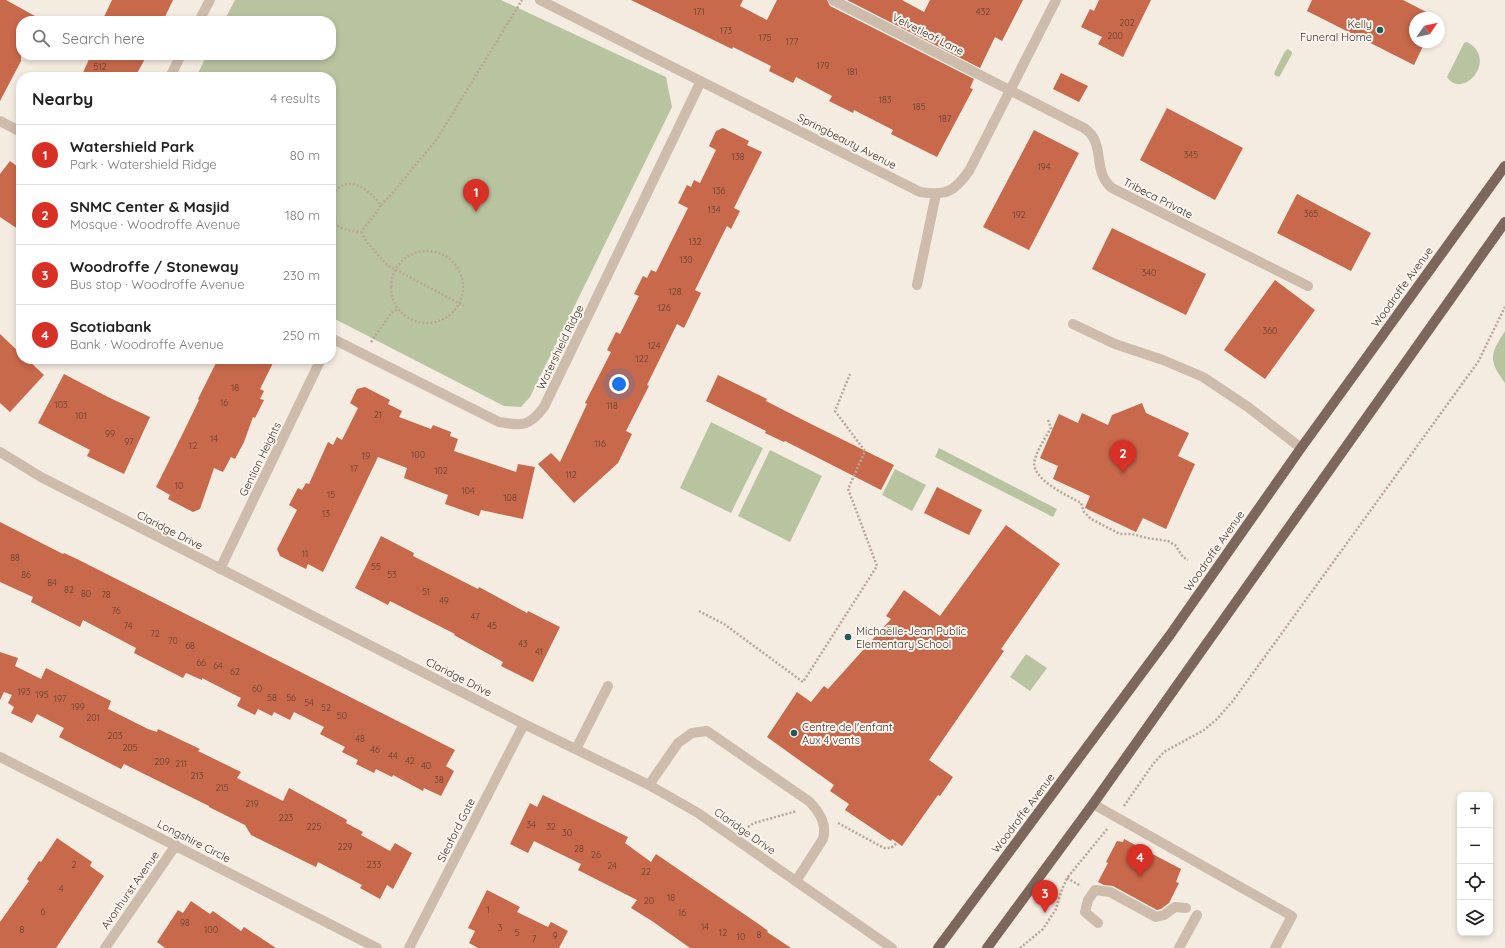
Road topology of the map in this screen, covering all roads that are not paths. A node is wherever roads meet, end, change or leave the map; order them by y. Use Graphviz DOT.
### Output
graph roads {
  1 [pos="210,0"];
  2 [pos="540,0"];
  3 [pos="833,0"];
  4 [pos="1056,0"];
  5 [pos="202,16"];
  6 [pos="178,60"];
  7 [pos="172,72"];
  8 [pos="701,81"];
  9 [pos="1011,90"];
  10 [pos="0,121"];
  11 [pos="16,129"];
  12 [pos="1505,166"];
  13 [pos="936,194"];
  14 [pos="1505,222"];
  15 [pos="918,285"];
  16 [pos="1308,286"];
  17 [pos="1073,324"];
  18 [pos="336,340"];
  19 [pos="319,364"];
  20 [pos="1301,448"];
  21 [pos="0,452"];
  22 [pos="220,569"];
  23 [pos="608,686"];
  24 [pos="524,724"];
  25 [pos="576,749"];
  26 [pos="0,757"];
  27 [pos="649,785"];
  28 [pos="1093,804"];
  29 [pos="176,845"];
  30 [pos="796,881"];
  31 [pos="1186,908"];
  32 [pos="1197,915"];
  33 [pos="1098,924"];
  34 [pos="105,948"];
  35 [pos="377,948"];
  36 [pos="409,948"];
  37 [pos="892,948"];
  38 [pos="938,948"];
  39 [pos="987,948"];
  40 [pos="1179,948"];
  41 [pos="1275,948"];
  1 -- 5 [label="street"];
  2 -- 8 [label="street, Springbeauty Avenue"];
  3 -- 9 [label="street, Velvetleaf Lane"];
  4 -- 9 [label="street, Springbeauty Avenue"];
  6 -- 7 [label="street"];
  8 -- 13 [label="street, Springbeauty Avenue"];
  8 -- 18 [label="street, Watershield Ridge"];
  9 -- 13 [label="street, Springbeauty Avenue"];
  9 -- 16 [label="street, Tribeca Private"];
  10 -- 11 [label="street"];
  12 -- 20 [label="main road, Woodroffe Avenue"];
  13 -- 15 [label="street"];
  14 -- 28 [label="main road"];
  17 -- 20 [label="street"];
  19 -- 22 [label="street, Gentian Heights"];
  20 -- 38 [label="main road, Woodroffe Avenue"];
  21 -- 22 [label="street, Claridge Drive"];
  22 -- 24 [label="street, Claridge Drive"];
  23 -- 25 [label="street"];
  24 -- 25 [label="street, Claridge Drive"];
  24 -- 36 [label="street, Sleaford Gate"];
  25 -- 27 [label="street, Claridge Drive"];
  26 -- 29 [label="street, Longshire Circle"];
  27 -- 30 [label="street, Claridge Drive"];
  27 -- 30 [label="street"];
  28 -- 39 [label="main road"];
  28 -- 41 [label="street"];
  29 -- 34 [label="street, Avonhurst Avenue"];
  29 -- 35 [label="street, Longshire Circle"];
  30 -- 37 [label="street, Claridge Drive"];
  31 -- 33 [label="street"];
  32 -- 40 [label="street"];
}
